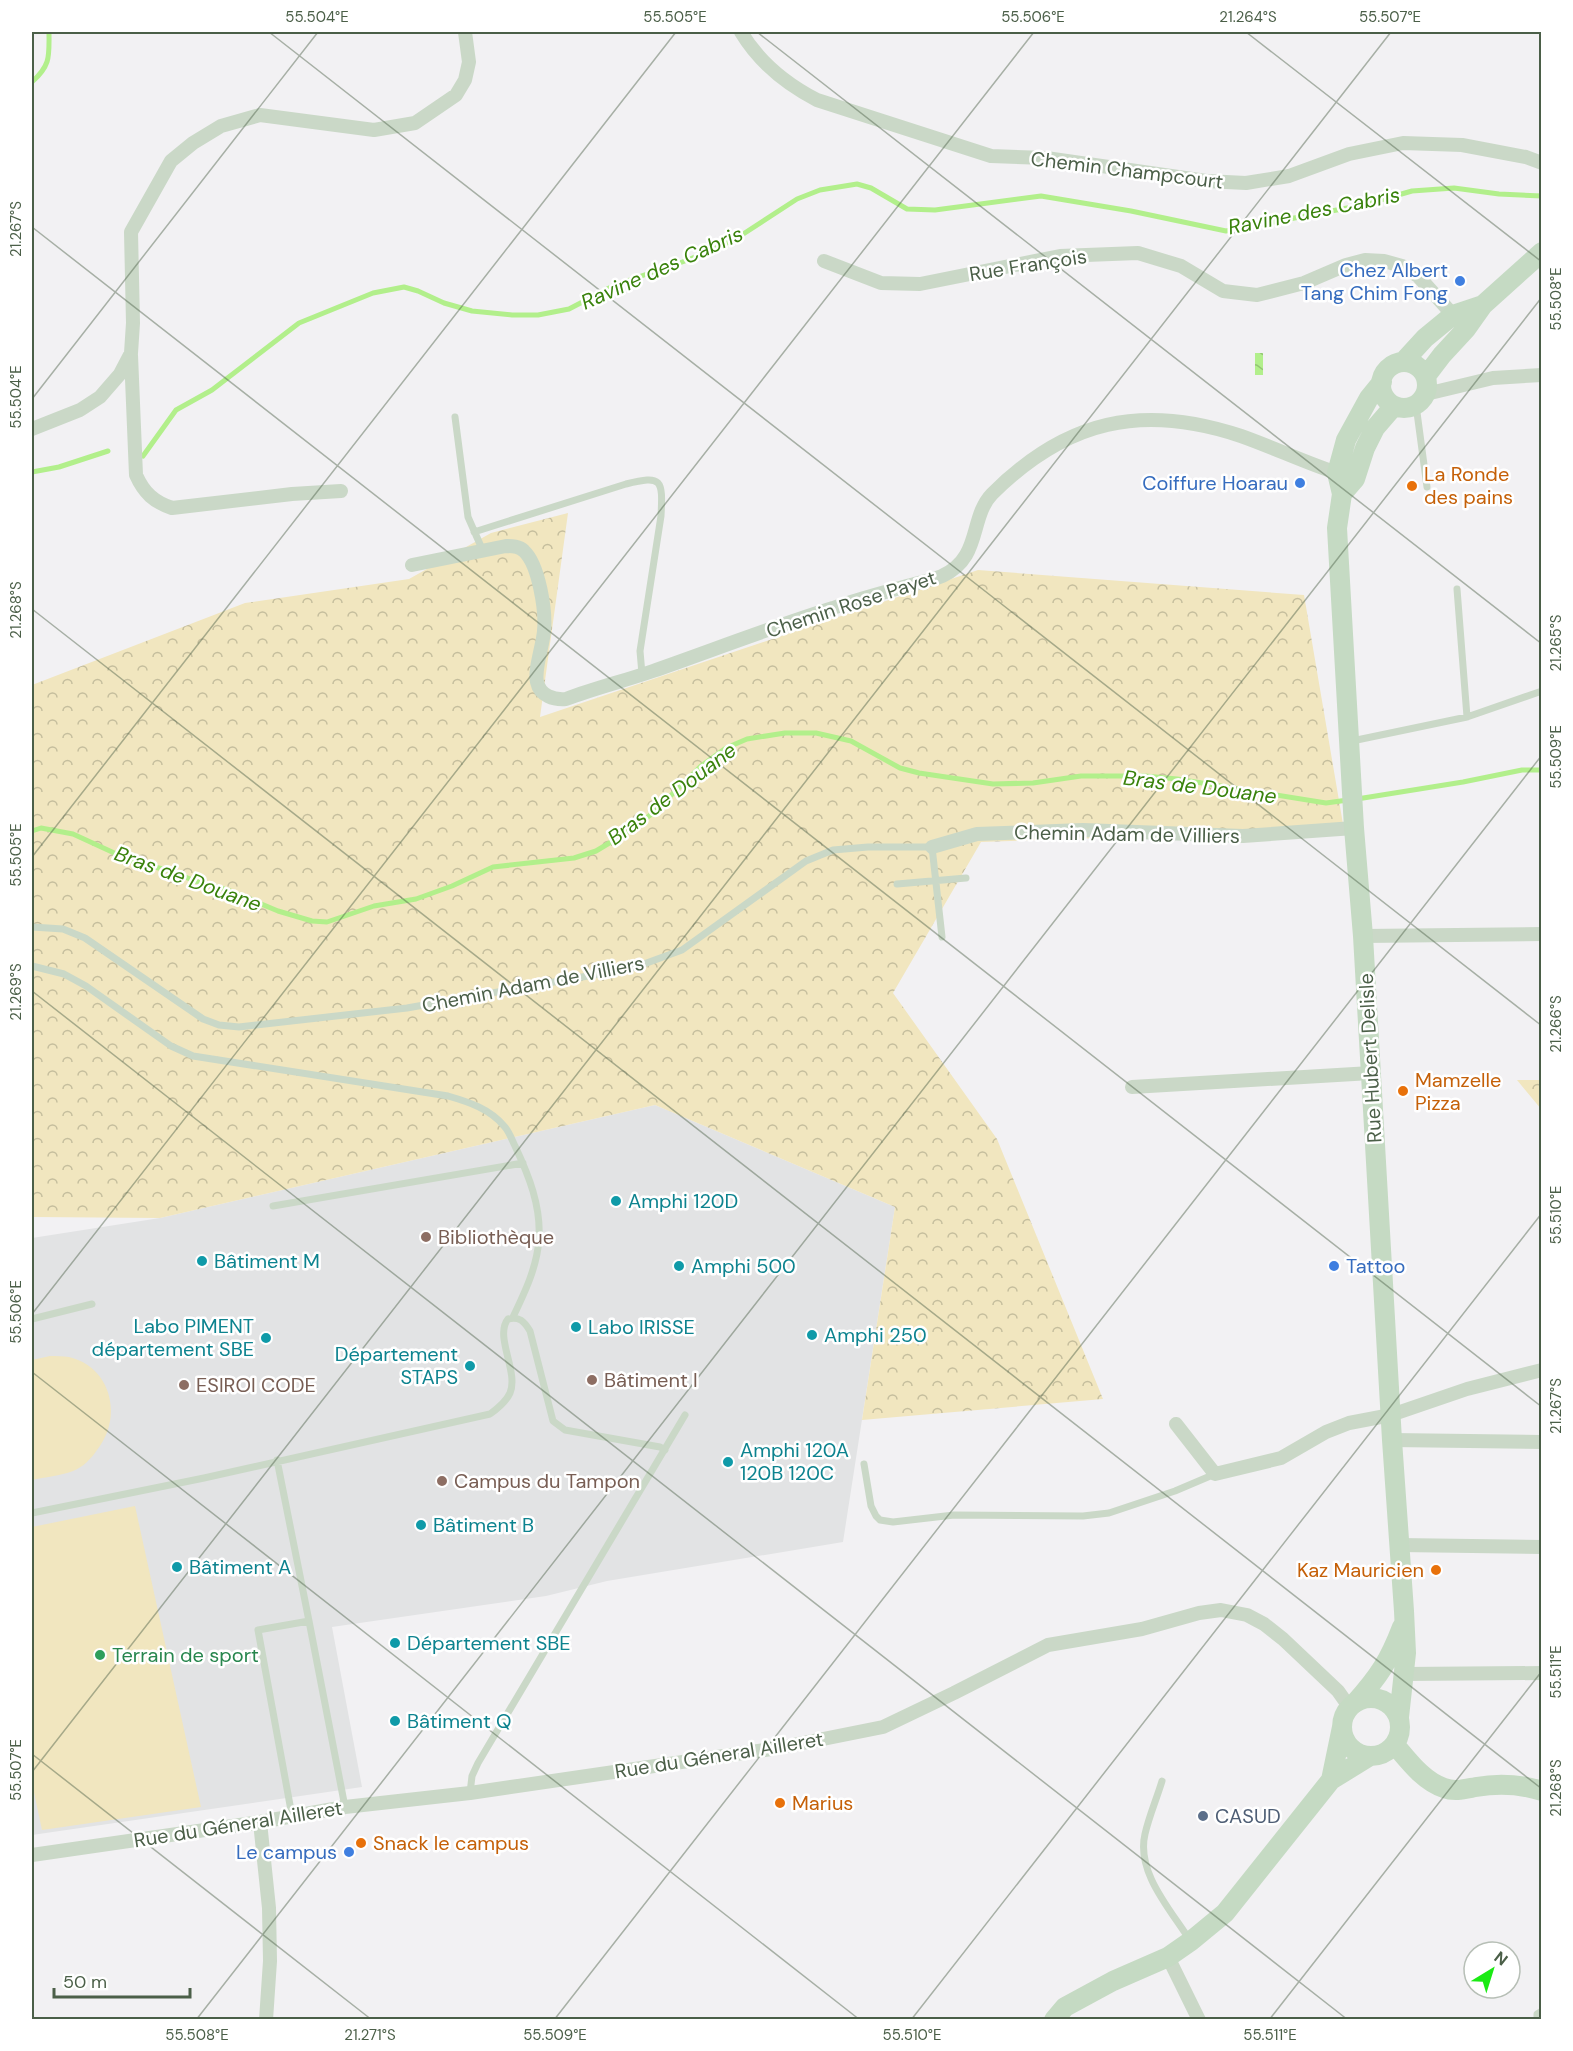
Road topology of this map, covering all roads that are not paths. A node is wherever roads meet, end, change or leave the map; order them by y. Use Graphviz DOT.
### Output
graph roads {
  1 [pos="465,32"];
  2 [pos="741,32"];
  3 [pos="1542,163"];
  4 [pos="1542,252"];
  5 [pos="824,261"];
  6 [pos="1483,305"];
  7 [pos="1453,315"];
  8 [pos="131,353"];
  9 [pos="1403,362"];
  10 [pos="1542,375"];
  11 [pos="1382,382"];
  12 [pos="1423,392"];
  13 [pos="1394,406"];
  14 [pos="454,417"];
  15 [pos="32,429"];
  16 [pos="1346,476"];
  17 [pos="1427,486"];
  18 [pos="341,491"];
  19 [pos="474,532"];
  20 [pos="483,551"];
  21 [pos="412,565"];
  22 [pos="1457,589"];
  23 [pos="642,674"];
  24 [pos="1542,691"];
  25 [pos="1467,717"];
  26 [pos="1350,752"];
  27 [pos="1354,823"];
  28 [pos="932,847"];
  29 [pos="966,878"];
  30 [pos="936,881"];
  31 [pos="897,884"];
  32 [pos="32,927"];
  33 [pos="1542,934"];
  34 [pos="1364,936"];
  35 [pos="942,937"];
  36 [pos="32,966"];
  37 [pos="1371,1073"];
  38 [pos="1132,1087"];
  39 [pos="523,1163"];
  40 [pos="273,1206"];
  41 [pos="92,1304"];
  42 [pos="513,1317"];
  43 [pos="32,1318"];
  44 [pos="1542,1370"];
  45 [pos="685,1415"];
  46 [pos="1391,1416"];
  47 [pos="1176,1424"];
  48 [pos="1392,1440"];
  49 [pos="1542,1442"];
  50 [pos="665,1450"];
  51 [pos="277,1460"];
  52 [pos="864,1464"];
  53 [pos="1215,1474"];
  54 [pos="32,1513"];
  55 [pos="1399,1545"];
  56 [pos="1542,1547"];
  57 [pos="309,1621"];
  58 [pos="1404,1622"];
  59 [pos="1542,1673"];
  60 [pos="1404,1674"];
  61 [pos="1349,1712"];
  62 [pos="1399,1717"];
  63 [pos="1395,1744"];
  64 [pos="1370,1756"];
  65 [pos="1331,1780"];
  66 [pos="1162,1781"];
  67 [pos="1542,1791"];
  68 [pos="470,1793"];
  69 [pos="345,1807"];
  70 [pos="292,1816"];
  71 [pos="260,1822"];
  72 [pos="32,1855"];
  73 [pos="1191,1941"];
  74 [pos="1168,1957"];
  75 [pos="1542,2010"];
  76 [pos="266,2019"];
  77 [pos="1054,2019"];
  78 [pos="1199,2019"];
  79 [pos="1538,2019"];
  1 -- 8 [label="street"];
  2 -- 3 [label="street, Chemin Champcourt"];
  4 -- 6 [label="main road, Rue Hubert Delisle"];
  5 -- 7 [label="street, Rue François"];
  6 -- 7 [label="main road, Rue Hubert Delisle"];
  6 -- 12 [label="main road, Rue Hubert Delisle"];
  7 -- 9 [label="main road, Rue Hubert Delisle"];
  8 -- 15 [label="street"];
  8 -- 18 [label="street"];
  9 -- 11 [label="main road, Rue Hubert Delisle"];
  9 -- 12 [label="main road"];
  10 -- 12 [label="street"];
  11 -- 13 [label="main road"];
  11 -- 16 [label="main road, Rue Hubert Delisle"];
  12 -- 13 [label="main road"];
  12 -- 17 [label="lane"];
  13 -- 16 [label="main road"];
  14 -- 19 [label="lane"];
  16 -- 23 [label="street, Chemin Rose Payet"];
  16 -- 26 [label="main road, Rue Hubert Delisle"];
  19 -- 20 [label="lane"];
  19 -- 23 [label="lane"];
  20 -- 21 [label="street, Chemin Rose Payet"];
  20 -- 23 [label="street, Chemin Rose Payet"];
  22 -- 25 [label="lane"];
  24 -- 25 [label="lane"];
  25 -- 26 [label="lane"];
  26 -- 27 [label="main road, Rue Hubert Delisle"];
  27 -- 28 [label="street, Chemin Adam de Villiers"];
  27 -- 34 [label="main road, Rue Hubert Delisle"];
  28 -- 30 [label="lane"];
  28 -- 32 [label="lane, Chemin Adam de Villiers"];
  29 -- 30 [label="lane"];
  30 -- 31 [label="lane"];
  30 -- 35 [label="lane"];
  33 -- 34 [label="street"];
  34 -- 37 [label="main road, Rue Hubert Delisle"];
  36 -- 39 [label="lane"];
  37 -- 38 [label="street"];
  37 -- 46 [label="main road, Rue Hubert Delisle"];
  39 -- 40 [label="lane"];
  39 -- 42 [label="lane"];
  41 -- 43 [label="lane"];
  42 -- 50 [label="lane"];
  42 -- 51 [label="lane"];
  44 -- 46 [label="street"];
  45 -- 50 [label="lane"];
  46 -- 48 [label="main road, Rue Hubert Delisle"];
  46 -- 53 [label="street"];
  47 -- 53 [label="street"];
  48 -- 49 [label="street"];
  48 -- 55 [label="main road, Rue Hubert Delisle"];
  50 -- 68 [label="lane"];
  51 -- 54 [label="lane"];
  51 -- 57 [label="lane"];
  52 -- 53 [label="lane"];
  55 -- 56 [label="street"];
  55 -- 58 [label="main road, Rue Hubert Delisle"];
  57 -- 69 [label="lane"];
  57 -- 70 [label="lane"];
  58 -- 60 [label="main road, Rue Hubert Delisle"];
  58 -- 61 [label="main road, Rue Hubert Delisle"];
  59 -- 60 [label="street"];
  60 -- 62 [label="main road, Rue Hubert Delisle"];
  61 -- 62 [label="main road"];
  61 -- 64 [label="main road"];
  61 -- 65 [label="main road, Rue Hubert Delisle"];
  61 -- 68 [label="street, Rue du Géneral Ailleret"];
  62 -- 63 [label="main road, Rue Hubert Delisle"];
  63 -- 64 [label="main road, Rue Hubert Delisle"];
  63 -- 67 [label="main road"];
  64 -- 65 [label="main road, Rue Hubert Delisle"];
  65 -- 73 [label="main road, Rue Hubert Delisle"];
  66 -- 73 [label="lane"];
  68 -- 69 [label="street, Rue du Géneral Ailleret"];
  69 -- 70 [label="street, Rue du Géneral Ailleret"];
  70 -- 71 [label="street, Rue du Géneral Ailleret"];
  71 -- 72 [label="street, Rue du Géneral Ailleret"];
  71 -- 76 [label="street"];
  73 -- 74 [label="main road, Rue Hubert Delisle"];
  74 -- 77 [label="main road, Rue Hubert Delisle"];
  74 -- 78 [label="street"];
  75 -- 79 [label="lane"];
}
